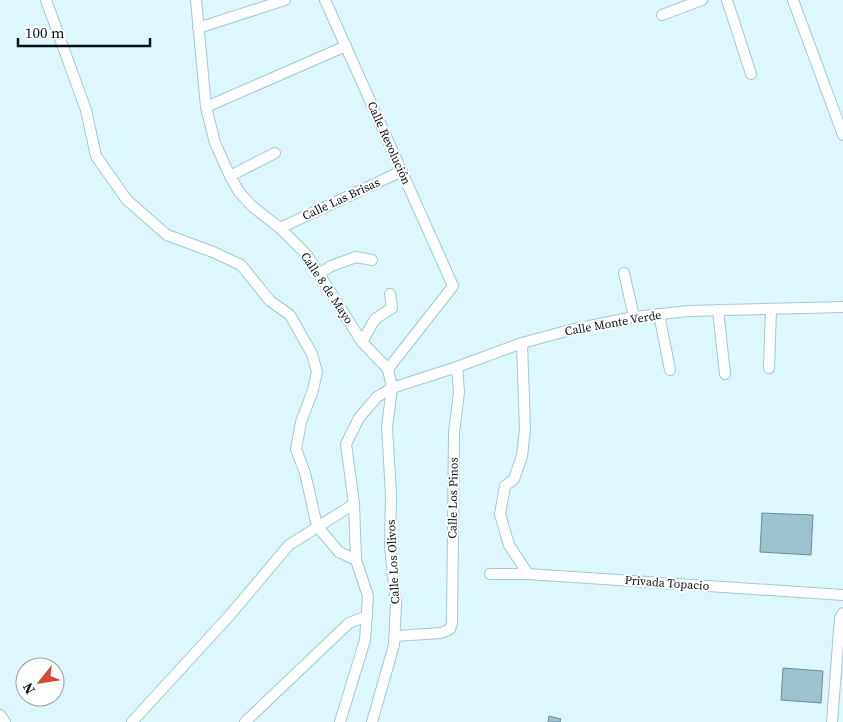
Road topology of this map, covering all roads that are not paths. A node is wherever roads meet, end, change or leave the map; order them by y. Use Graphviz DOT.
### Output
graph roads {
  1 [pos="46,0"];
  2 [pos="196,0"];
  3 [pos="285,0"];
  4 [pos="325,0"];
  5 [pos="702,0"];
  6 [pos="727,0"];
  7 [pos="793,0"];
  8 [pos="266,3"];
  9 [pos="662,15"];
  10 [pos="198,28"];
  11 [pos="346,46"];
  12 [pos="751,74"];
  13 [pos="206,107"];
  14 [pos="843,135"];
  15 [pos="274,153"];
  16 [pos="402,171"];
  17 [pos="230,176"];
  18 [pos="280,228"];
  19 [pos="372,260"];
  20 [pos="624,273"];
  21 [pos="320,274"];
  22 [pos="390,294"];
  23 [pos="843,307"];
  24 [pos="771,309"];
  25 [pos="718,310"];
  26 [pos="659,314"];
  27 [pos="634,317"];
  28 [pos="362,342"];
  29 [pos="522,343"];
  30 [pos="457,367"];
  31 [pos="769,368"];
  32 [pos="388,370"];
  33 [pos="670,370"];
  34 [pos="725,374"];
  35 [pos="392,388"];
  36 [pos="354,504"];
  37 [pos="318,526"];
  38 [pos="356,560"];
  39 [pos="490,574"];
  40 [pos="528,574"];
  41 [pos="843,595"];
  42 [pos="843,614"];
  43 [pos="368,616"];
  44 [pos="395,636"];
  45 [pos="0,715"];
  46 [pos="5,722"];
  47 [pos="132,722"];
  48 [pos="245,722"];
  49 [pos="340,722"];
  50 [pos="372,722"];
  51 [pos="832,722"];
  1 -- 37 [label="street"];
  2 -- 10 [label="street, Calle 8 de Mayo"];
  3 -- 8 [label="street"];
  4 -- 11 [label="street, Calle Revolución"];
  5 -- 9 [label="street"];
  6 -- 12 [label="street"];
  7 -- 14 [label="street"];
  8 -- 10 [label="street"];
  10 -- 13 [label="street, Calle 8 de Mayo"];
  11 -- 13 [label="street"];
  11 -- 16 [label="street, Calle Revolución"];
  13 -- 17 [label="street, Calle 8 de Mayo"];
  15 -- 17 [label="street"];
  16 -- 18 [label="street, Calle Las Brisas"];
  16 -- 32 [label="street, Calle Revolución"];
  17 -- 18 [label="street, Calle 8 de Mayo"];
  18 -- 21 [label="street, Calle 8 de Mayo"];
  19 -- 21 [label="street"];
  20 -- 27 [label="street"];
  21 -- 28 [label="street, Calle 8 de Mayo"];
  22 -- 28 [label="street"];
  23 -- 24 [label="street, Calle Monte Verde"];
  24 -- 25 [label="street, Calle Monte Verde"];
  24 -- 31 [label="street"];
  25 -- 26 [label="street, Calle Monte Verde"];
  25 -- 34 [label="street"];
  26 -- 27 [label="street, Calle Monte Verde"];
  26 -- 33 [label="street"];
  27 -- 29 [label="street, Calle Monte Verde"];
  28 -- 32 [label="street, Calle 8 de Mayo"];
  29 -- 30 [label="street, Calle Monte Verde"];
  29 -- 40 [label="street"];
  30 -- 35 [label="street, Calle Monte Verde"];
  30 -- 44 [label="street, Calle Los Pinos"];
  32 -- 35 [label="street, Calle Los Olivos"];
  35 -- 36 [label="street, Calle Monte Verde"];
  35 -- 44 [label="street, Calle Los Olivos"];
  36 -- 37 [label="street"];
  36 -- 38 [label="street, Calle Monte Verde"];
  37 -- 38 [label="street"];
  37 -- 47 [label="street"];
  38 -- 43 [label="street, Calle Monte Verde"];
  39 -- 40 [label="street, Privada Topacio"];
  40 -- 41 [label="street, Privada Topacio"];
  42 -- 51 [label="street"];
  43 -- 48 [label="street"];
  43 -- 49 [label="street, Calle Monte Verde"];
  44 -- 50 [label="street, Calle Los Olivos"];
  45 -- 46 [label="street"];
}
